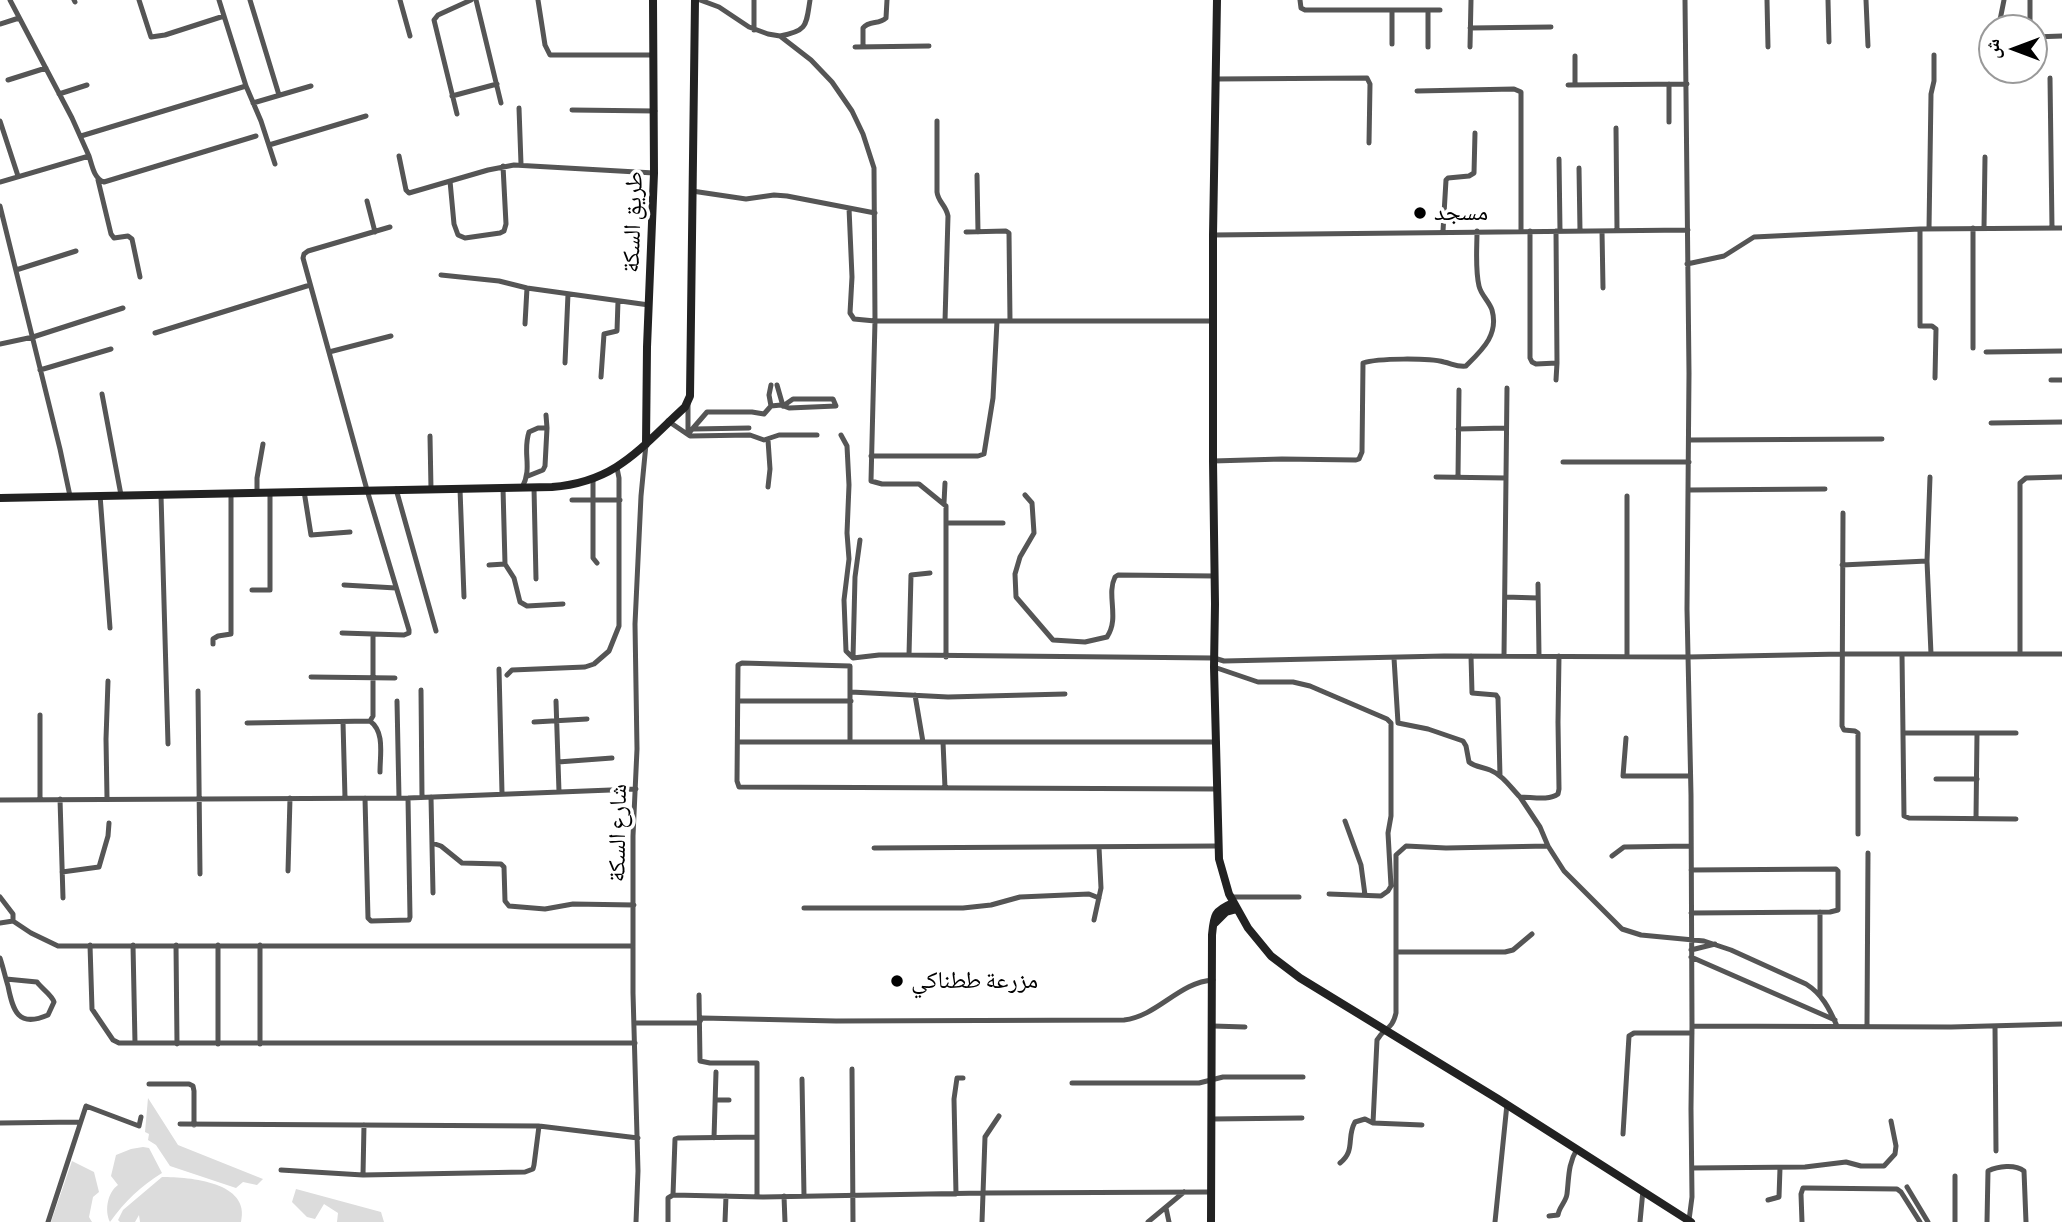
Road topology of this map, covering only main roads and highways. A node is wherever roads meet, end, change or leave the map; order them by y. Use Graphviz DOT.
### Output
graph roads {
  1 [pos="653,0"];
  2 [pos="695,0"];
  3 [pos="1217,0"];
  4 [pos="646,444"];
  5 [pos="0,498"];
  6 [pos="1224,882"];
  7 [pos="1233,903"];
  8 [pos="1218,910"];
  9 [pos="1213,925"];
  10 [pos="1690,1221"];
  11 [pos="1211,1222"];
  1 -- 4 [label="main road, طريق السكة"];
  2 -- 4 [label="main road"];
  3 -- 6 [label="main road"];
  4 -- 5 [label="main road"];
  6 -- 7 [label="main road"];
  6 -- 8 [label="main road"];
  7 -- 8 [label="main road"];
  7 -- 9 [label="main road"];
  7 -- 10 [label="main road"];
  8 -- 9 [label="main road"];
  9 -- 11 [label="main road"];
}
